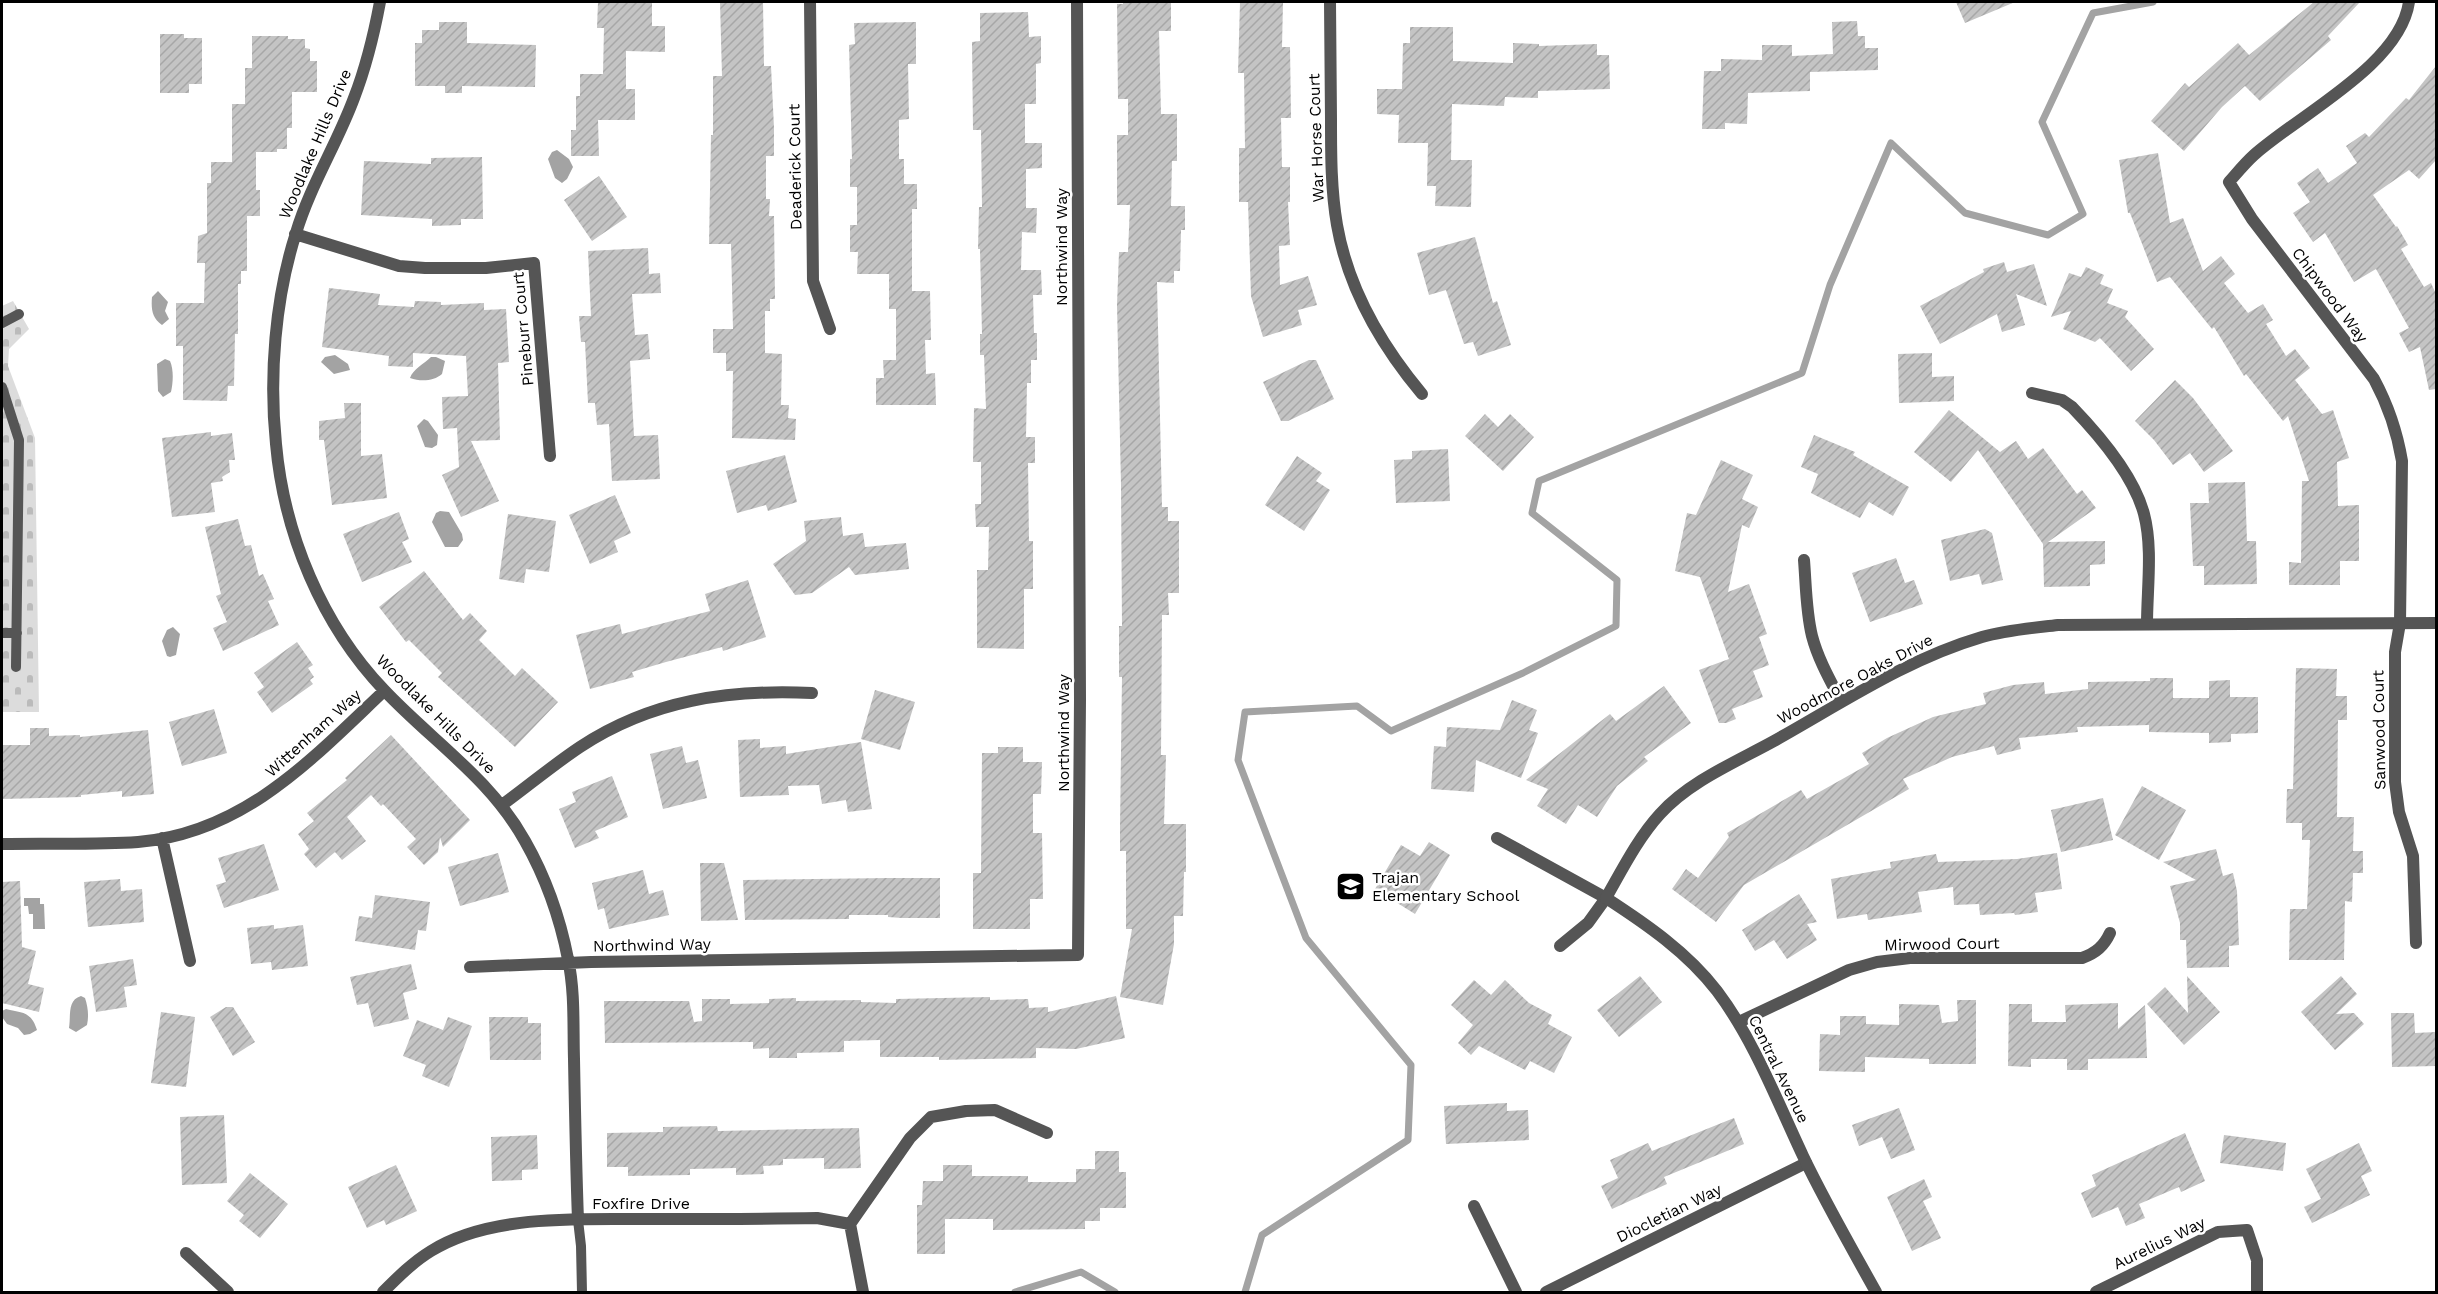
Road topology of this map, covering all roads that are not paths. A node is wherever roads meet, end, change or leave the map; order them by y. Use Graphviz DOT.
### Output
graph roads {
  1 [pos="380,2"];
  2 [pos="810,2"];
  3 [pos="1077,2"];
  4 [pos="1330,2"];
  5 [pos="2409,2"];
  6 [pos="295,234"];
  7 [pos="19,314"];
  8 [pos="2,323"];
  9 [pos="830,328"];
  10 [pos="2,387"];
  11 [pos="2032,393"];
  12 [pos="1422,394"];
  13 [pos="550,456"];
  14 [pos="1804,560"];
  15 [pos="2400,623"];
  16 [pos="2436,623"];
  17 [pos="2147,624"];
  18 [pos="2,633"];
  19 [pos="17,633"];
  20 [pos="16,667"];
  21 [pos="384,690"];
  22 [pos="812,693"];
  23 [pos="1841,701"];
  24 [pos="502,805"];
  25 [pos="162,838"];
  26 [pos="1497,838"];
  27 [pos="2,844"];
  28 [pos="1606,898"];
  29 [pos="2110,933"];
  30 [pos="2415,943"];
  31 [pos="1560,946"];
  32 [pos="190,961"];
  33 [pos="569,963"];
  34 [pos="470,967"];
  35 [pos="1739,1022"];
  36 [pos="1047,1133"];
  37 [pos="1806,1163"];
  38 [pos="1474,1206"];
  39 [pos="578,1220"];
  40 [pos="850,1224"];
  41 [pos="186,1253"];
  42 [pos="228,1293"];
  43 [pos="383,1293"];
  44 [pos="582,1293"];
  45 [pos="863,1293"];
  46 [pos="1516,1293"];
  47 [pos="1546,1293"];
  48 [pos="1876,1293"];
  49 [pos="2096,1293"];
  50 [pos="2257,1293"];
  1 -- 6 [label="street, Woodlake Hills Drive"];
  2 -- 9 [label="street, Deaderick Court"];
  3 -- 33 [label="street, Northwind Way"];
  4 -- 12 [label="street, War Horse Court"];
  5 -- 15 [label="street, Chipwood Way"];
  6 -- 13 [label="street, Pineburr Court"];
  6 -- 21 [label="street, Woodlake Hills Drive"];
  7 -- 8 [label="lane"];
  10 -- 19 [label="lane"];
  11 -- 17 [label="street"];
  14 -- 23 [label="street"];
  15 -- 16 [label="street, Woodmore Oaks Drive"];
  15 -- 17 [label="street, Woodmore Oaks Drive"];
  15 -- 30 [label="street, Sanwood Court"];
  17 -- 23 [label="street, Woodmore Oaks Drive"];
  18 -- 19 [label="lane"];
  19 -- 20 [label="lane"];
  21 -- 24 [label="street, Woodlake Hills Drive"];
  21 -- 25 [label="street, Wittenham Way"];
  22 -- 24 [label="street"];
  23 -- 28 [label="street, Woodmore Oaks Drive"];
  24 -- 33 [label="street, Woodlake Hills Drive"];
  25 -- 27 [label="street, Wittenham Way"];
  25 -- 32 [label="street"];
  26 -- 28 [label="street, Central Avenue"];
  28 -- 31 [label="street"];
  28 -- 35 [label="street, Central Avenue"];
  29 -- 35 [label="street, Mirwood Court"];
  33 -- 34 [label="street"];
  33 -- 39 [label="street, Woodlake Hills Drive"];
  35 -- 37 [label="street, Central Avenue"];
  36 -- 40 [label="street"];
  37 -- 47 [label="street, Diocletian Way"];
  37 -- 48 [label="street, Central Avenue"];
  38 -- 46 [label="street"];
  39 -- 40 [label="street, Foxfire Drive"];
  39 -- 43 [label="street, Foxfire Drive"];
  39 -- 44 [label="lane"];
  40 -- 45 [label="street"];
  41 -- 42 [label="street"];
  49 -- 50 [label="street, Aurelius Way"];
}
